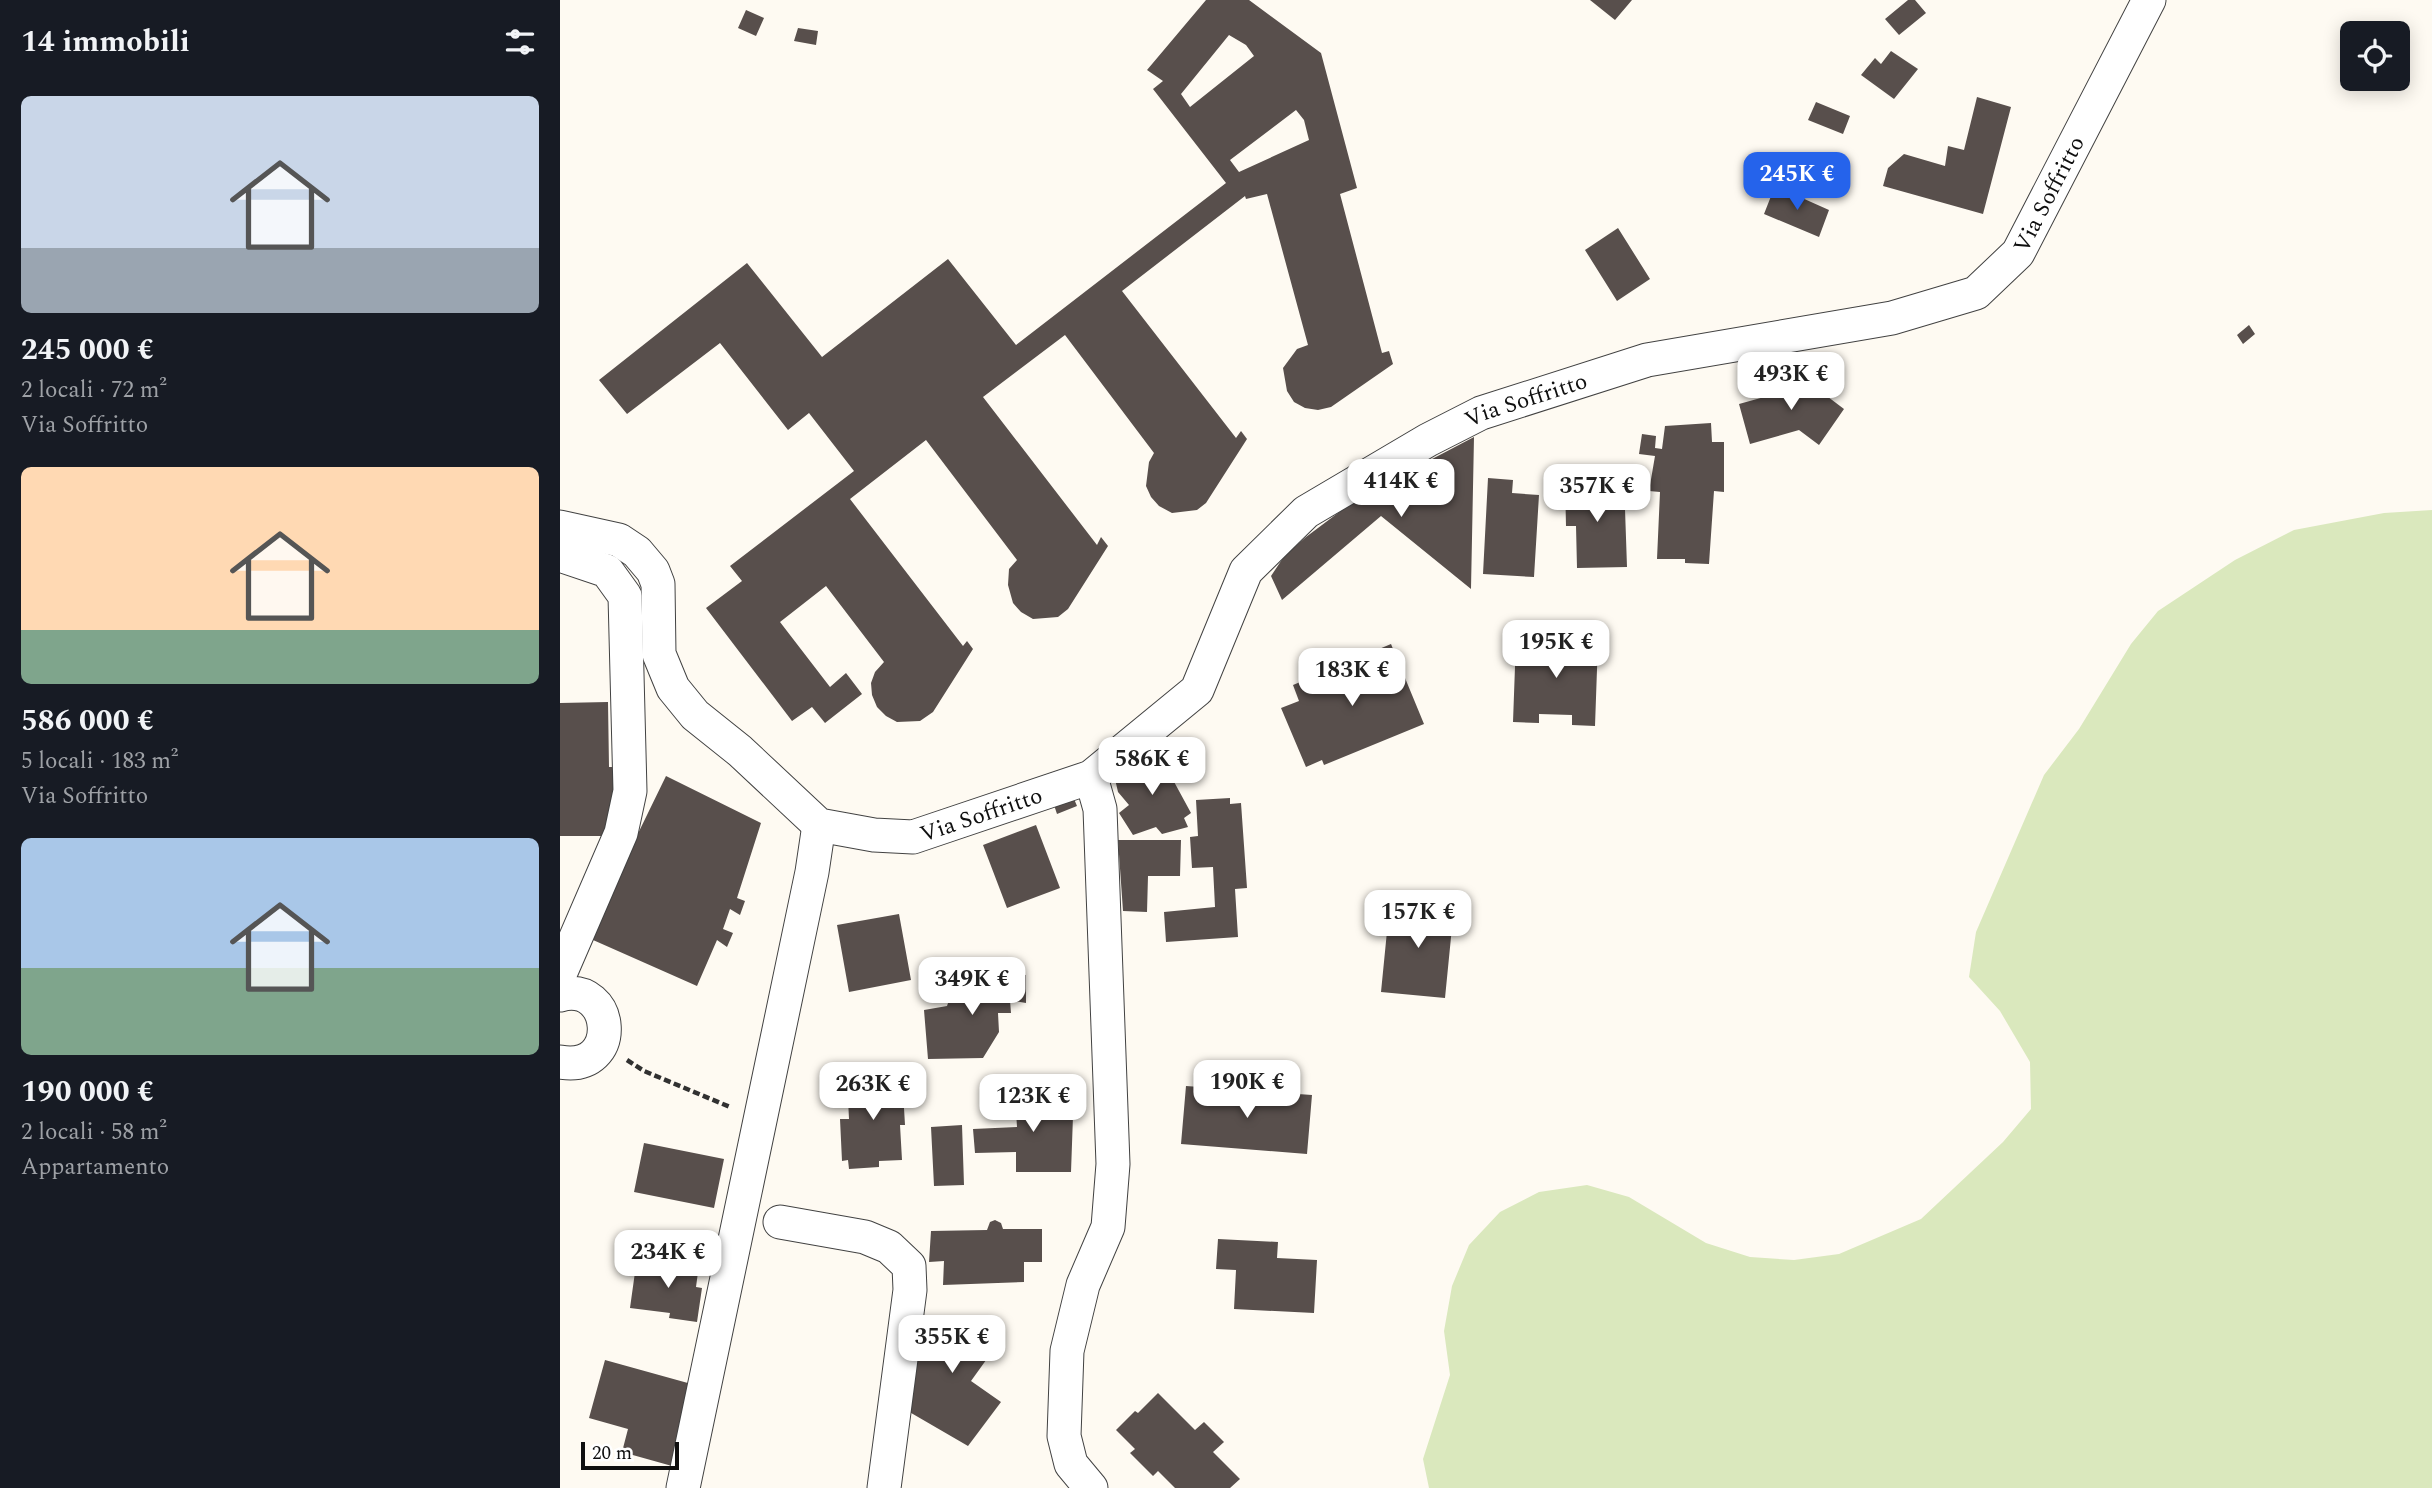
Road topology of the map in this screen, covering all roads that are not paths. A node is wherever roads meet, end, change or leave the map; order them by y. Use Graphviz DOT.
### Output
graph roads {
  1 [pos="2149,0"];
  2 [pos="560,527"];
  3 [pos="560,555"];
  4 [pos="1091,777"];
  5 [pos="819,825"];
  6 [pos="560,974"];
  7 [pos="560,995"];
  8 [pos="560,1062"];
  9 [pos="780,1222"];
  10 [pos="683,1488"];
  11 [pos="884,1488"];
  12 [pos="1091,1488"];
  1 -- 4 [label="street, Via Soffritto"];
  2 -- 5 [label="street"];
  3 -- 6 [label="street"];
  4 -- 5 [label="street, Via Soffritto"];
  4 -- 12 [label="street"];
  5 -- 10 [label="street"];
  7 -- 8 [label="street"];
  9 -- 11 [label="street"];
}
